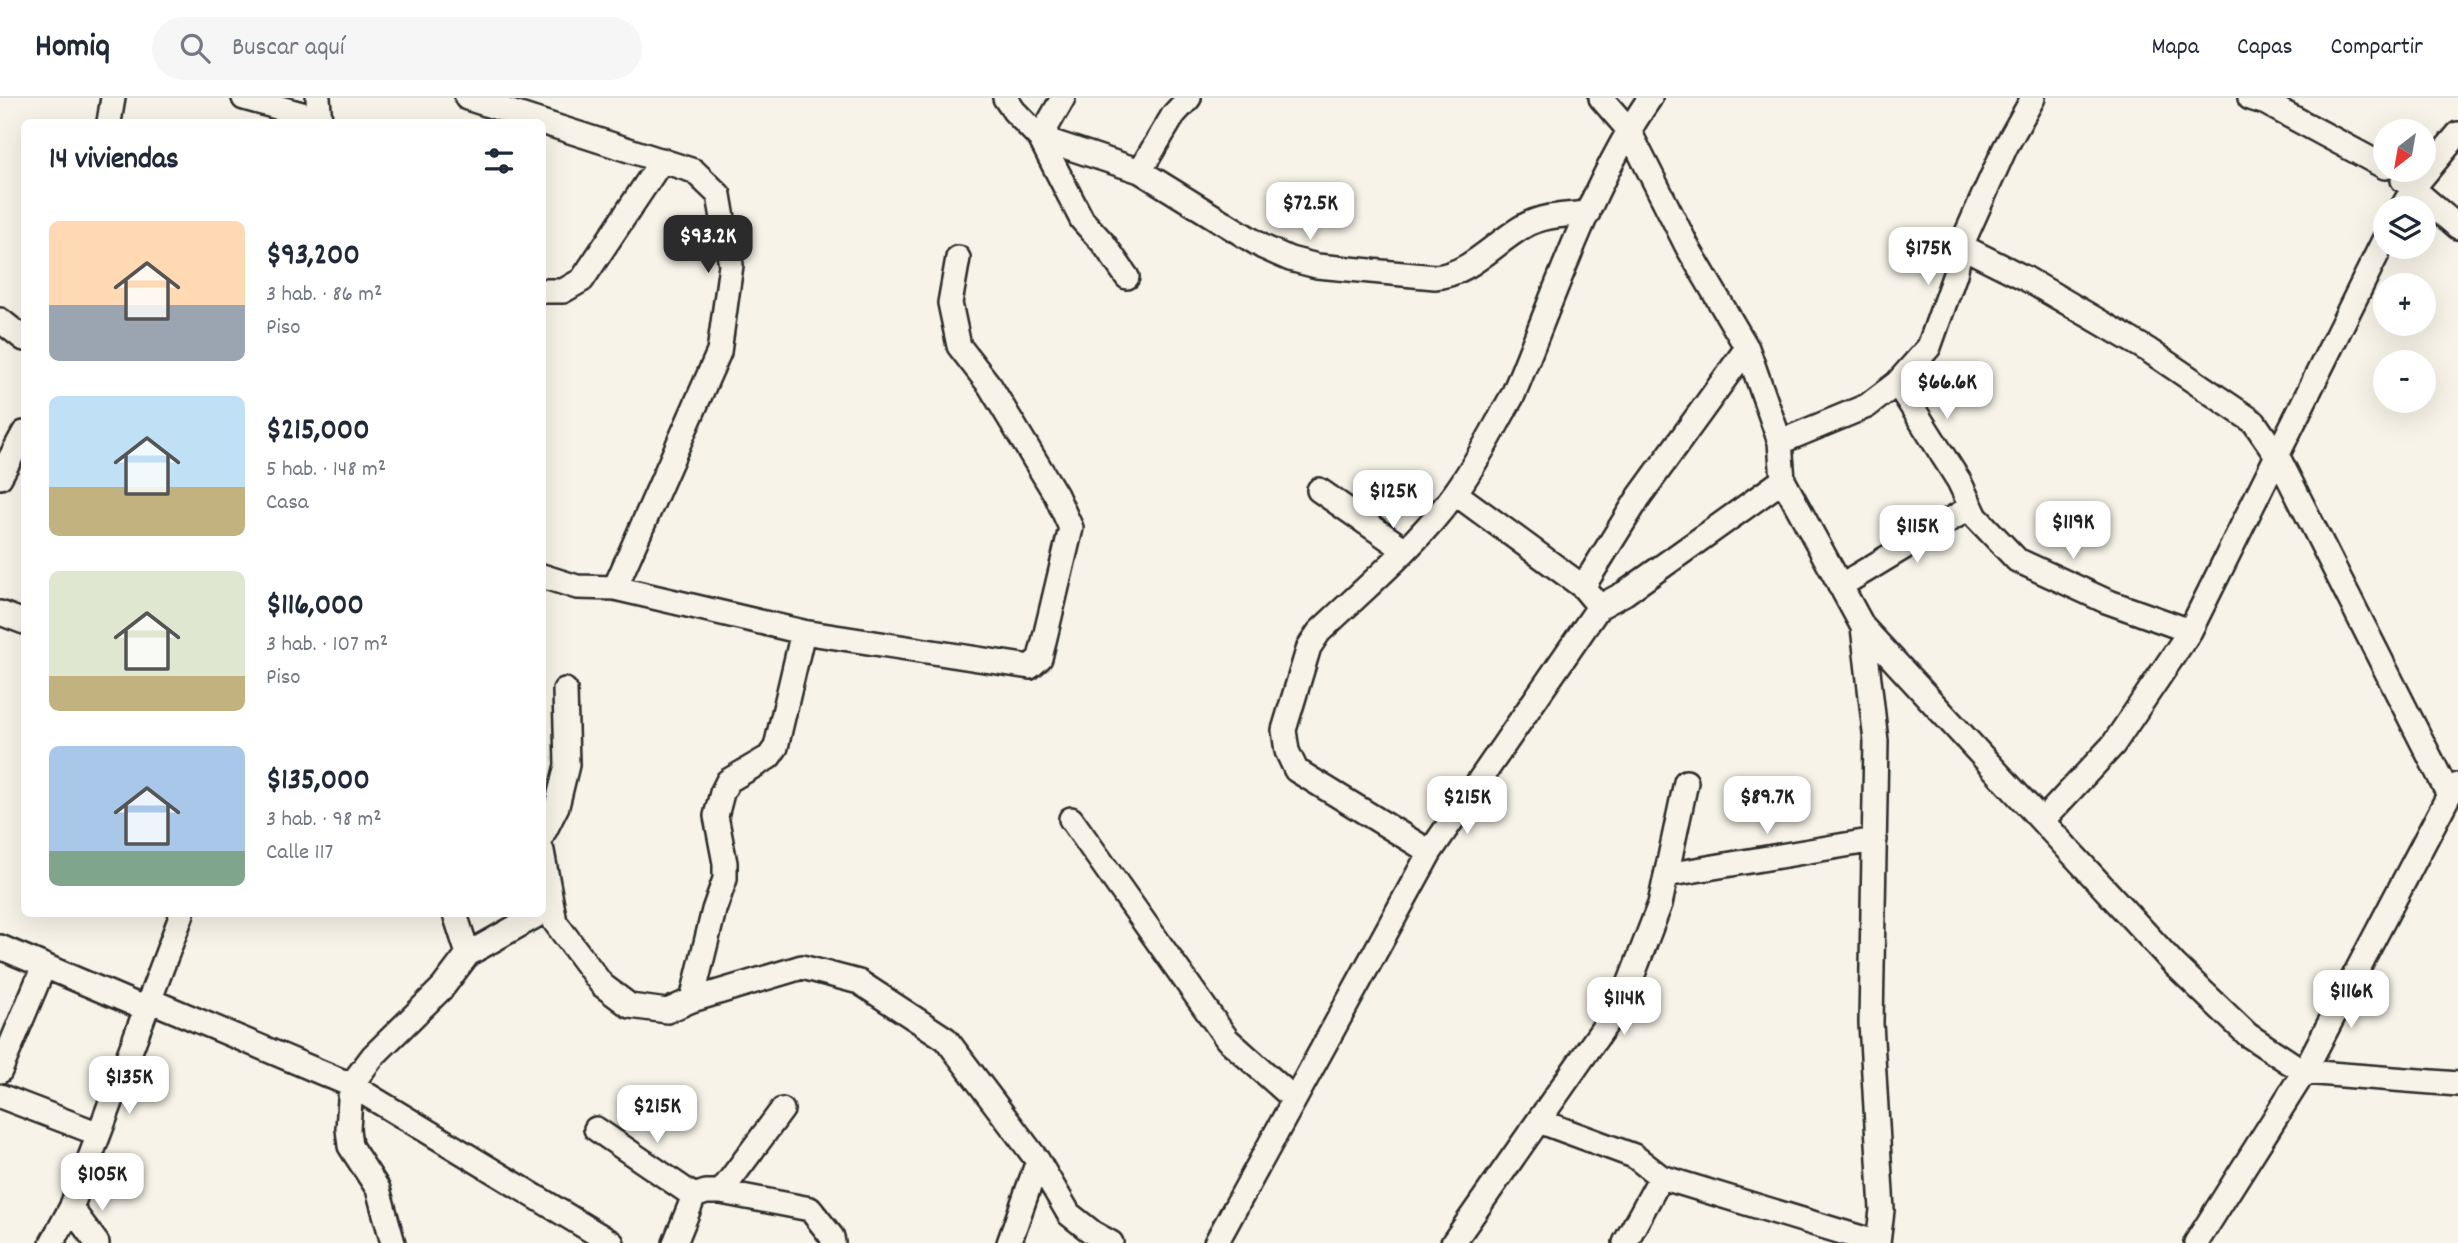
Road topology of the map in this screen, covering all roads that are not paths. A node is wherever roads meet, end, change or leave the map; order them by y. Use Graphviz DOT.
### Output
graph roads {
  1 [pos="113,98"];
  2 [pos="244,98"];
  3 [pos="467,98"];
  4 [pos="1005,98"];
  5 [pos="1063,98"];
  6 [pos="1189,98"];
  7 [pos="1601,98"];
  8 [pos="1650,98"];
  9 [pos="2033,98"];
  10 [pos="2250,98"];
  11 [pos="533,108"];
  12 [pos="319,113"];
  13 [pos="110,119"];
  14 [pos="1629,129"];
  15 [pos="2458,134"];
  16 [pos="1040,138"];
  17 [pos="662,160"];
  18 [pos="2373,160"];
  19 [pos="1140,171"];
  20 [pos="2407,182"];
  21 [pos="2414,187"];
  22 [pos="2409,196"];
  23 [pos="1588,213"];
  24 [pos="2458,227"];
  25 [pos="1961,246"];
  26 [pos="958,258"];
  27 [pos="2375,259"];
  28 [pos="1127,277"];
  29 [pos="546,291"];
  30 [pos="0,320"];
  31 [pos="21,337"];
  32 [pos="1747,348"];
  33 [pos="1897,383"];
  34 [pos="21,438"];
  35 [pos="1780,442"];
  36 [pos="2278,457"];
  37 [pos="0,477"];
  38 [pos="1783,480"];
  39 [pos="1318,490"];
  40 [pos="1455,493"];
  41 [pos="1971,507"];
  42 [pos="1405,550"];
  43 [pos="546,577"];
  44 [pos="1840,586"];
  45 [pos="1583,587"];
  46 [pos="615,588"];
  47 [pos="1599,607"];
  48 [pos="0,613"];
  49 [pos="21,621"];
  50 [pos="1863,627"];
  51 [pos="2190,631"];
  52 [pos="803,632"];
  53 [pos="565,690"];
  54 [pos="1686,782"];
  55 [pos="2454,790"];
  56 [pos="1070,819"];
  57 [pos="2042,821"];
  58 [pos="546,828"];
  59 [pos="1875,840"];
  60 [pos="1430,852"];
  61 [pos="1666,875"];
  62 [pos="546,911"];
  63 [pos="181,917"];
  64 [pos="456,917"];
  65 [pos="533,917"];
  66 [pos="0,947"];
  67 [pos="468,954"];
  68 [pos="44,966"];
  69 [pos="692,1000"];
  70 [pos="148,1004"];
  71 [pos="2,1064"];
  72 [pos="2304,1072"];
  73 [pos="2458,1084"];
  74 [pos="351,1085"];
  75 [pos="0,1096"];
  76 [pos="1294,1099"];
  77 [pos="782,1110"];
  78 [pos="1539,1121"];
  79 [pos="596,1129"];
  80 [pos="99,1133"];
  81 [pos="1038,1161"];
  82 [pos="1661,1177"];
  83 [pos="721,1192"];
  84 [pos="694,1196"];
  85 [pos="71,1208"];
  86 [pos="52,1243"];
  87 [pos="97,1243"];
  88 [pos="393,1243"];
  89 [pos="612,1243"];
  90 [pos="675,1243"];
  91 [pos="833,1243"];
  92 [pos="1009,1243"];
  93 [pos="1111,1243"];
  94 [pos="1216,1243"];
  95 [pos="1453,1243"];
  96 [pos="1625,1243"];
  97 [pos="2196,1243"];
  1 -- 13 [label="street"];
  2 -- 12 [label="street"];
  3 -- 11 [label="street"];
  4 -- 16 [label="street"];
  5 -- 16 [label="street"];
  6 -- 19 [label="street"];
  7 -- 14 [label="street"];
  8 -- 14 [label="street"];
  9 -- 25 [label="street"];
  10 -- 18 [label="street"];
  11 -- 17 [label="street"];
  14 -- 23 [label="street"];
  14 -- 32 [label="street"];
  15 -- 21 [label="street"];
  16 -- 19 [label="street"];
  16 -- 28 [label="street"];
  17 -- 29 [label="street"];
  17 -- 46 [label="street"];
  19 -- 23 [label="street"];
  20 -- 21 [label="street"];
  21 -- 22 [label="street"];
  21 -- 24 [label="street"];
  23 -- 40 [label="street"];
  25 -- 33 [label="street"];
  25 -- 36 [label="street"];
  26 -- 52 [label="street"];
  27 -- 36 [label="street"];
  30 -- 31 [label="street"];
  32 -- 35 [label="street"];
  32 -- 45 [label="street"];
  33 -- 35 [label="street"];
  33 -- 41 [label="street"];
  34 -- 37 [label="street"];
  35 -- 38 [label="street"];
  36 -- 51 [label="street"];
  36 -- 55 [label="street"];
  38 -- 44 [label="street"];
  38 -- 47 [label="street"];
  39 -- 42 [label="street"];
  40 -- 42 [label="street"];
  40 -- 45 [label="street"];
  41 -- 44 [label="street"];
  41 -- 51 [label="street"];
  42 -- 60 [label="street"];
  43 -- 46 [label="street"];
  44 -- 50 [label="street"];
  45 -- 47 [label="street"];
  46 -- 52 [label="street"];
  47 -- 60 [label="street"];
  48 -- 49 [label="street"];
  50 -- 57 [label="street"];
  50 -- 59 [label="street"];
  51 -- 57 [label="street"];
  52 -- 69 [label="street"];
  53 -- 58 [label="street"];
  54 -- 61 [label="street"];
  55 -- 72 [label="street"];
  56 -- 76 [label="street"];
  57 -- 72 [label="street"];
  59 -- 61 [label="street"];
  59 -- 82 [label="street"];
  60 -- 76 [label="street"];
  61 -- 78 [label="street"];
  62 -- 69 [label="street"];
  63 -- 70 [label="street"];
  64 -- 67 [label="street"];
  65 -- 67 [label="street"];
  66 -- 68 [label="street"];
  67 -- 74 [label="street"];
  68 -- 70 [label="street"];
  68 -- 71 [label="street"];
  69 -- 81 [label="street"];
  70 -- 74 [label="street"];
  70 -- 80 [label="street"];
  72 -- 73 [label="street"];
  72 -- 97 [label="street"];
  74 -- 88 [label="street"];
  74 -- 89 [label="street"];
  75 -- 80 [label="street"];
  76 -- 94 [label="street"];
  77 -- 83 [label="street"];
  78 -- 82 [label="street"];
  78 -- 95 [label="street"];
  79 -- 84 [label="street"];
  80 -- 85 [label="street"];
  81 -- 92 [label="street"];
  81 -- 93 [label="street"];
  82 -- 96 [label="street"];
  83 -- 84 [label="street"];
  83 -- 91 [label="street"];
  84 -- 90 [label="street"];
  85 -- 86 [label="street"];
  85 -- 87 [label="street"];
}
